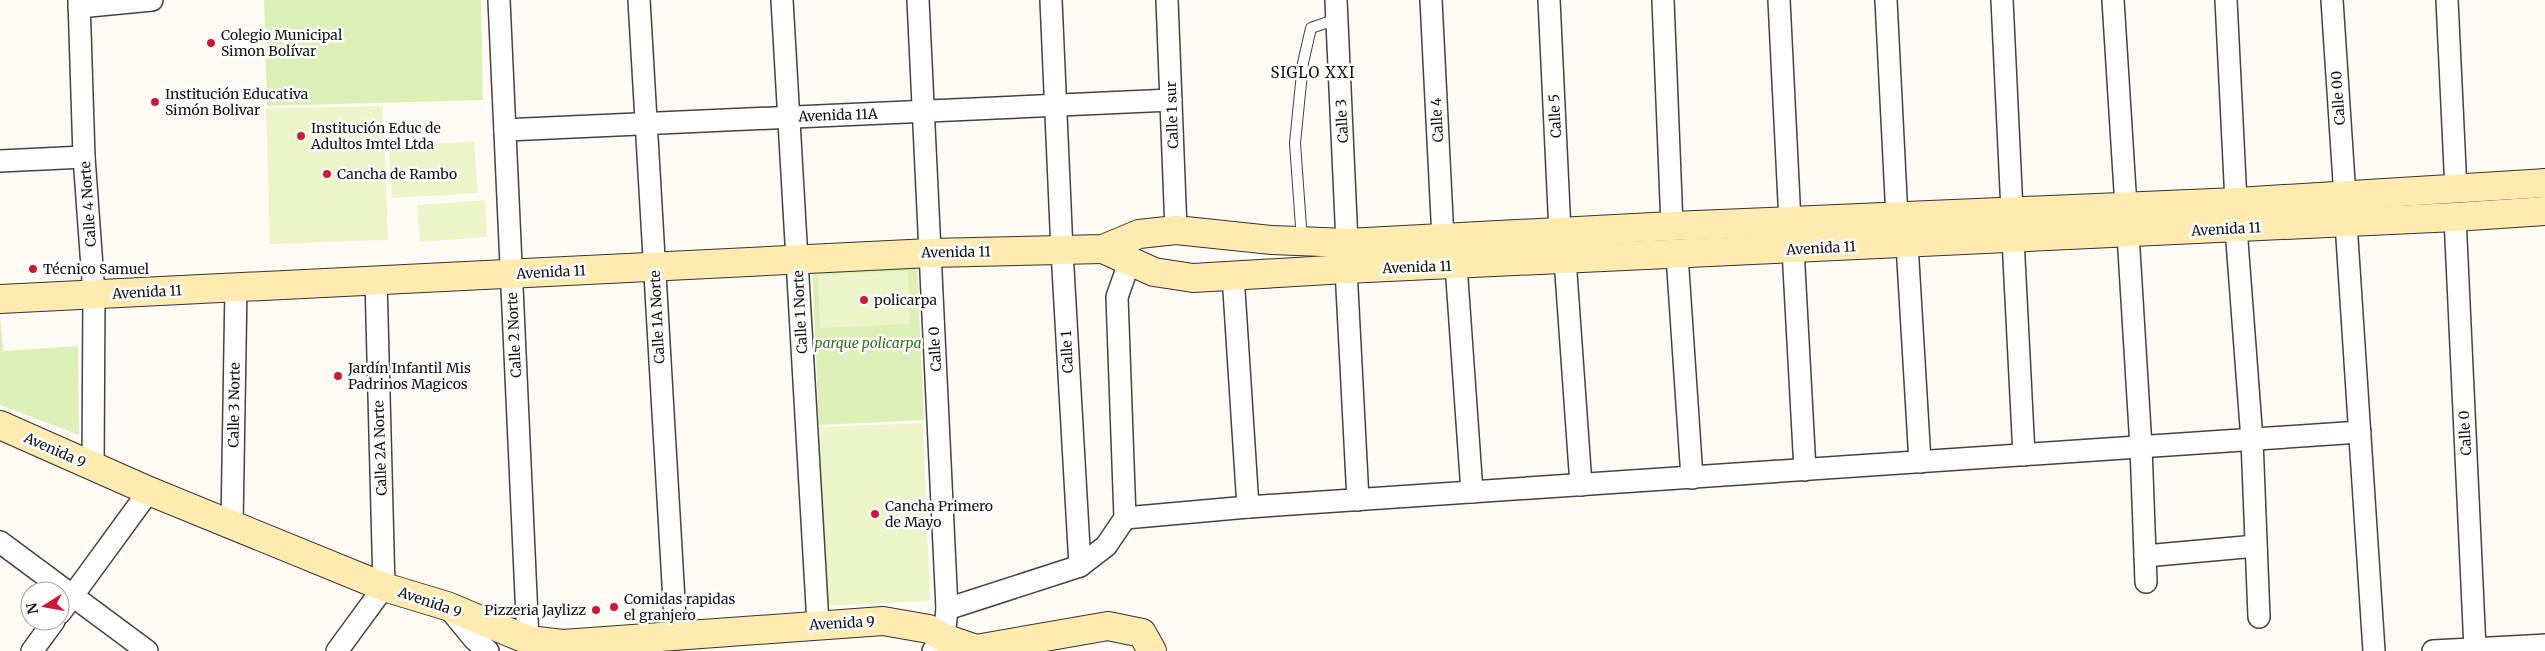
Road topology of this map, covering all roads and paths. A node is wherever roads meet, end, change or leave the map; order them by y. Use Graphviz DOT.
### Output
graph roads {
  1 [pos="152,0"];
  2 [pos="499,0"];
  3 [pos="639,0"];
  4 [pos="782,0"];
  5 [pos="918,0"];
  6 [pos="1051,0"];
  7 [pos="1167,0"];
  8 [pos="1431,0"];
  9 [pos="1549,0"];
  10 [pos="1663,0"];
  11 [pos="1778,0"];
  12 [pos="1886,0"];
  13 [pos="2002,0"];
  14 [pos="2113,0"];
  15 [pos="2226,0"];
  16 [pos="2332,0"];
  17 [pos="2447,0"];
  18 [pos="79,4"];
  19 [pos="1336,9"];
  20 [pos="1171,100"];
  21 [pos="1056,106"];
  22 [pos="923,112"];
  23 [pos="789,117"];
  24 [pos="646,123"];
  25 [pos="505,130"];
  26 [pos="84,157"];
  27 [pos="0,161"];
  28 [pos="2545,183"];
  29 [pos="2456,190"];
  30 [pos="2126,207"];
  31 [pos="2346,210"];
  32 [pos="2012,211"];
  33 [pos="2545,211"];
  34 [pos="2236,215"];
  35 [pos="2455,217"];
  36 [pos="1897,218"];
  37 [pos="1790,222"];
  38 [pos="1672,226"];
  39 [pos="1176,230"];
  40 [pos="1560,232"];
  41 [pos="2128,234"];
  42 [pos="1443,239"];
  43 [pos="2012,239"];
  44 [pos="1302,241"];
  45 [pos="1907,244"];
  46 [pos="1793,249"];
  47 [pos="1103,250"];
  48 [pos="1062,251"];
  49 [pos="930,253"];
  50 [pos="1677,255"];
  51 [pos="1347,256"];
  52 [pos="797,259"];
  53 [pos="1565,259"];
  54 [pos="1129,263"];
  55 [pos="1456,265"];
  56 [pos="654,266"];
  57 [pos="511,274"];
  58 [pos="1233,275"];
  59 [pos="376,280"];
  60 [pos="236,287"];
  61 [pos="94,294"];
  62 [pos="0,299"];
  63 [pos="0,425"];
  64 [pos="2360,432"];
  65 [pos="2252,440"];
  66 [pos="2141,447"];
  67 [pos="2024,455"];
  68 [pos="1920,462"];
  69 [pos="93,467"];
  70 [pos="1805,470"];
  71 [pos="1692,478"];
  72 [pos="1581,485"];
  73 [pos="149,491"];
  74 [pos="1472,492"];
  75 [pos="1358,500"];
  76 [pos="1248,507"];
  77 [pos="1124,518"];
  78 [pos="232,524"];
  79 [pos="0,542"];
  80 [pos="2256,546"];
  81 [pos="2145,556"];
  82 [pos="1080,566"];
  83 [pos="42,581"];
  84 [pos="2146,582"];
  85 [pos="384,586"];
  86 [pos="70,599"];
  87 [pos="70,606"];
  88 [pos="447,606"];
  89 [pos="947,609"];
  90 [pos="2259,617"];
  91 [pos="818,624"];
  92 [pos="47,631"];
  93 [pos="676,635"];
  94 [pos="528,640"];
  95 [pos="938,644"];
  96 [pos="632,645"];
  97 [pos="2545,645"];
  98 [pos="2474,649"];
  99 [pos="32,651"];
  100 [pos="148,651"];
  101 [pos="337,651"];
  102 [pos="488,651"];
  103 [pos="1152,651"];
  104 [pos="2374,651"];
  105 [pos="2433,651"];
  1 -- 18 [label="street"];
  2 -- 25 [label="street, Calle 2 Norte"];
  3 -- 24 [label="street, Calle 1A Norte"];
  4 -- 23 [label="street, Calle 1 Norte"];
  5 -- 22 [label="street, Calle 0"];
  6 -- 21 [label="street, Calle 1"];
  7 -- 20 [label="street, Calle 1 sur"];
  8 -- 42 [label="street, Calle 4"];
  9 -- 40 [label="street, Calle 5"];
  10 -- 38 [label="street"];
  11 -- 37 [label="street"];
  12 -- 36 [label="street"];
  13 -- 32 [label="street"];
  14 -- 30 [label="street"];
  15 -- 34 [label="street"];
  16 -- 31 [label="street, Calle 00"];
  17 -- 29 [label="street"];
  18 -- 26 [label="street, Calle 4 Norte"];
  19 -- 44 [label="lane"];
  19 -- 51 [label="street, Calle 3"];
  20 -- 21 [label="street, Avenida 11A"];
  20 -- 39 [label="street, Calle 1 sur"];
  21 -- 22 [label="street, Avenida 11A"];
  21 -- 48 [label="street, Calle 1"];
  22 -- 23 [label="street, Avenida 11A"];
  22 -- 49 [label="street, Calle 0"];
  23 -- 24 [label="street, Avenida 11A"];
  23 -- 52 [label="street, Calle 1 Norte"];
  24 -- 25 [label="street, Avenida 11A"];
  24 -- 56 [label="street, Calle 1A Norte"];
  25 -- 57 [label="street, Calle 2 Norte"];
  26 -- 27 [label="street"];
  26 -- 61 [label="street, Calle 4 Norte"];
  28 -- 29 [label="street, Avenida 11"];
  29 -- 31 [label="street, Avenida 11"];
  30 -- 32 [label="street, Avenida 11"];
  30 -- 34 [label="street, Avenida 11"];
  31 -- 34 [label="street, Avenida 11"];
  31 -- 35 [label="street, Avenida 11"];
  31 -- 64 [label="street, Calle 00"];
  32 -- 36 [label="street, Avenida 11"];
  33 -- 35 [label="street, Avenida 11"];
  34 -- 41 [label="street, Avenida 11"];
  34 -- 65 [label="street"];
  35 -- 98 [label="street, Calle 0"];
  36 -- 37 [label="street, Avenida 11"];
  37 -- 38 [label="street, Avenida 11"];
  38 -- 40 [label="street, Avenida 11"];
  39 -- 44 [label="street, Avenida 11"];
  39 -- 47 [label="street, Avenida 11"];
  40 -- 42 [label="street, Avenida 11"];
  41 -- 43 [label="street, Avenida 11"];
  41 -- 66 [label="street"];
  42 -- 51 [label="street, Avenida 11"];
  43 -- 45 [label="street, Avenida 11"];
  43 -- 67 [label="street"];
  44 -- 51 [label="street, Avenida 11"];
  45 -- 46 [label="street, Avenida 11"];
  45 -- 68 [label="street"];
  46 -- 50 [label="street, Avenida 11"];
  46 -- 70 [label="street"];
  47 -- 48 [label="street, Avenida 11"];
  47 -- 54 [label="street, Avenida 11"];
  48 -- 49 [label="street, Avenida 11"];
  48 -- 82 [label="street, Calle 1"];
  49 -- 52 [label="street, Avenida 11"];
  49 -- 89 [label="street, Calle 0"];
  50 -- 53 [label="street, Avenida 11"];
  50 -- 71 [label="street"];
  51 -- 55 [label="street, Avenida 11"];
  51 -- 58 [label="street, Avenida 11"];
  51 -- 75 [label="street, Calle 3"];
  52 -- 56 [label="street, Avenida 11"];
  52 -- 91 [label="street, Calle 1 Norte"];
  53 -- 55 [label="street, Avenida 11"];
  53 -- 72 [label="street"];
  54 -- 58 [label="street, Avenida 11"];
  54 -- 77 [label="street"];
  55 -- 74 [label="street"];
  56 -- 57 [label="street, Avenida 11"];
  56 -- 93 [label="street, Calle 1A Norte"];
  57 -- 59 [label="street, Avenida 11"];
  57 -- 94 [label="street, Calle 2 Norte"];
  58 -- 76 [label="street"];
  59 -- 60 [label="street, Avenida 11"];
  59 -- 85 [label="street, Calle 2A Norte"];
  60 -- 61 [label="street, Avenida 11"];
  60 -- 78 [label="street, Calle 3 Norte"];
  61 -- 62 [label="street, Avenida 11"];
  61 -- 69 [label="street, Calle 4 Norte"];
  63 -- 69 [label="street, Avenida 9"];
  64 -- 65 [label="street"];
  64 -- 104 [label="street, Calle 00"];
  65 -- 66 [label="street"];
  65 -- 80 [label="street"];
  66 -- 67 [label="street"];
  66 -- 81 [label="street"];
  67 -- 68 [label="street"];
  68 -- 70 [label="street"];
  69 -- 73 [label="street, Avenida 9"];
  70 -- 71 [label="street"];
  71 -- 72 [label="street"];
  72 -- 74 [label="street"];
  73 -- 78 [label="street, Avenida 9"];
  73 -- 86 [label="street"];
  74 -- 75 [label="street"];
  75 -- 76 [label="street"];
  76 -- 77 [label="street"];
  77 -- 82 [label="street"];
  78 -- 85 [label="street, Avenida 9"];
  79 -- 83 [label="street"];
  80 -- 81 [label="street"];
  80 -- 90 [label="street"];
  81 -- 84 [label="street"];
  82 -- 89 [label="street"];
  85 -- 88 [label="street, Avenida 9"];
  85 -- 101 [label="street"];
  87 -- 100 [label="street"];
  88 -- 94 [label="street, Avenida 9"];
  88 -- 102 [label="street"];
  89 -- 95 [label="street, Calle 0"];
  91 -- 93 [label="street, Avenida 9"];
  91 -- 95 [label="street, Avenida 9"];
  92 -- 99 [label="street"];
  93 -- 96 [label="street, Avenida 9"];
  94 -- 96 [label="street, Avenida 9"];
  95 -- 103 [label="street, Avenida 9"];
  97 -- 98 [label="street"];
  98 -- 105 [label="street"];
}
